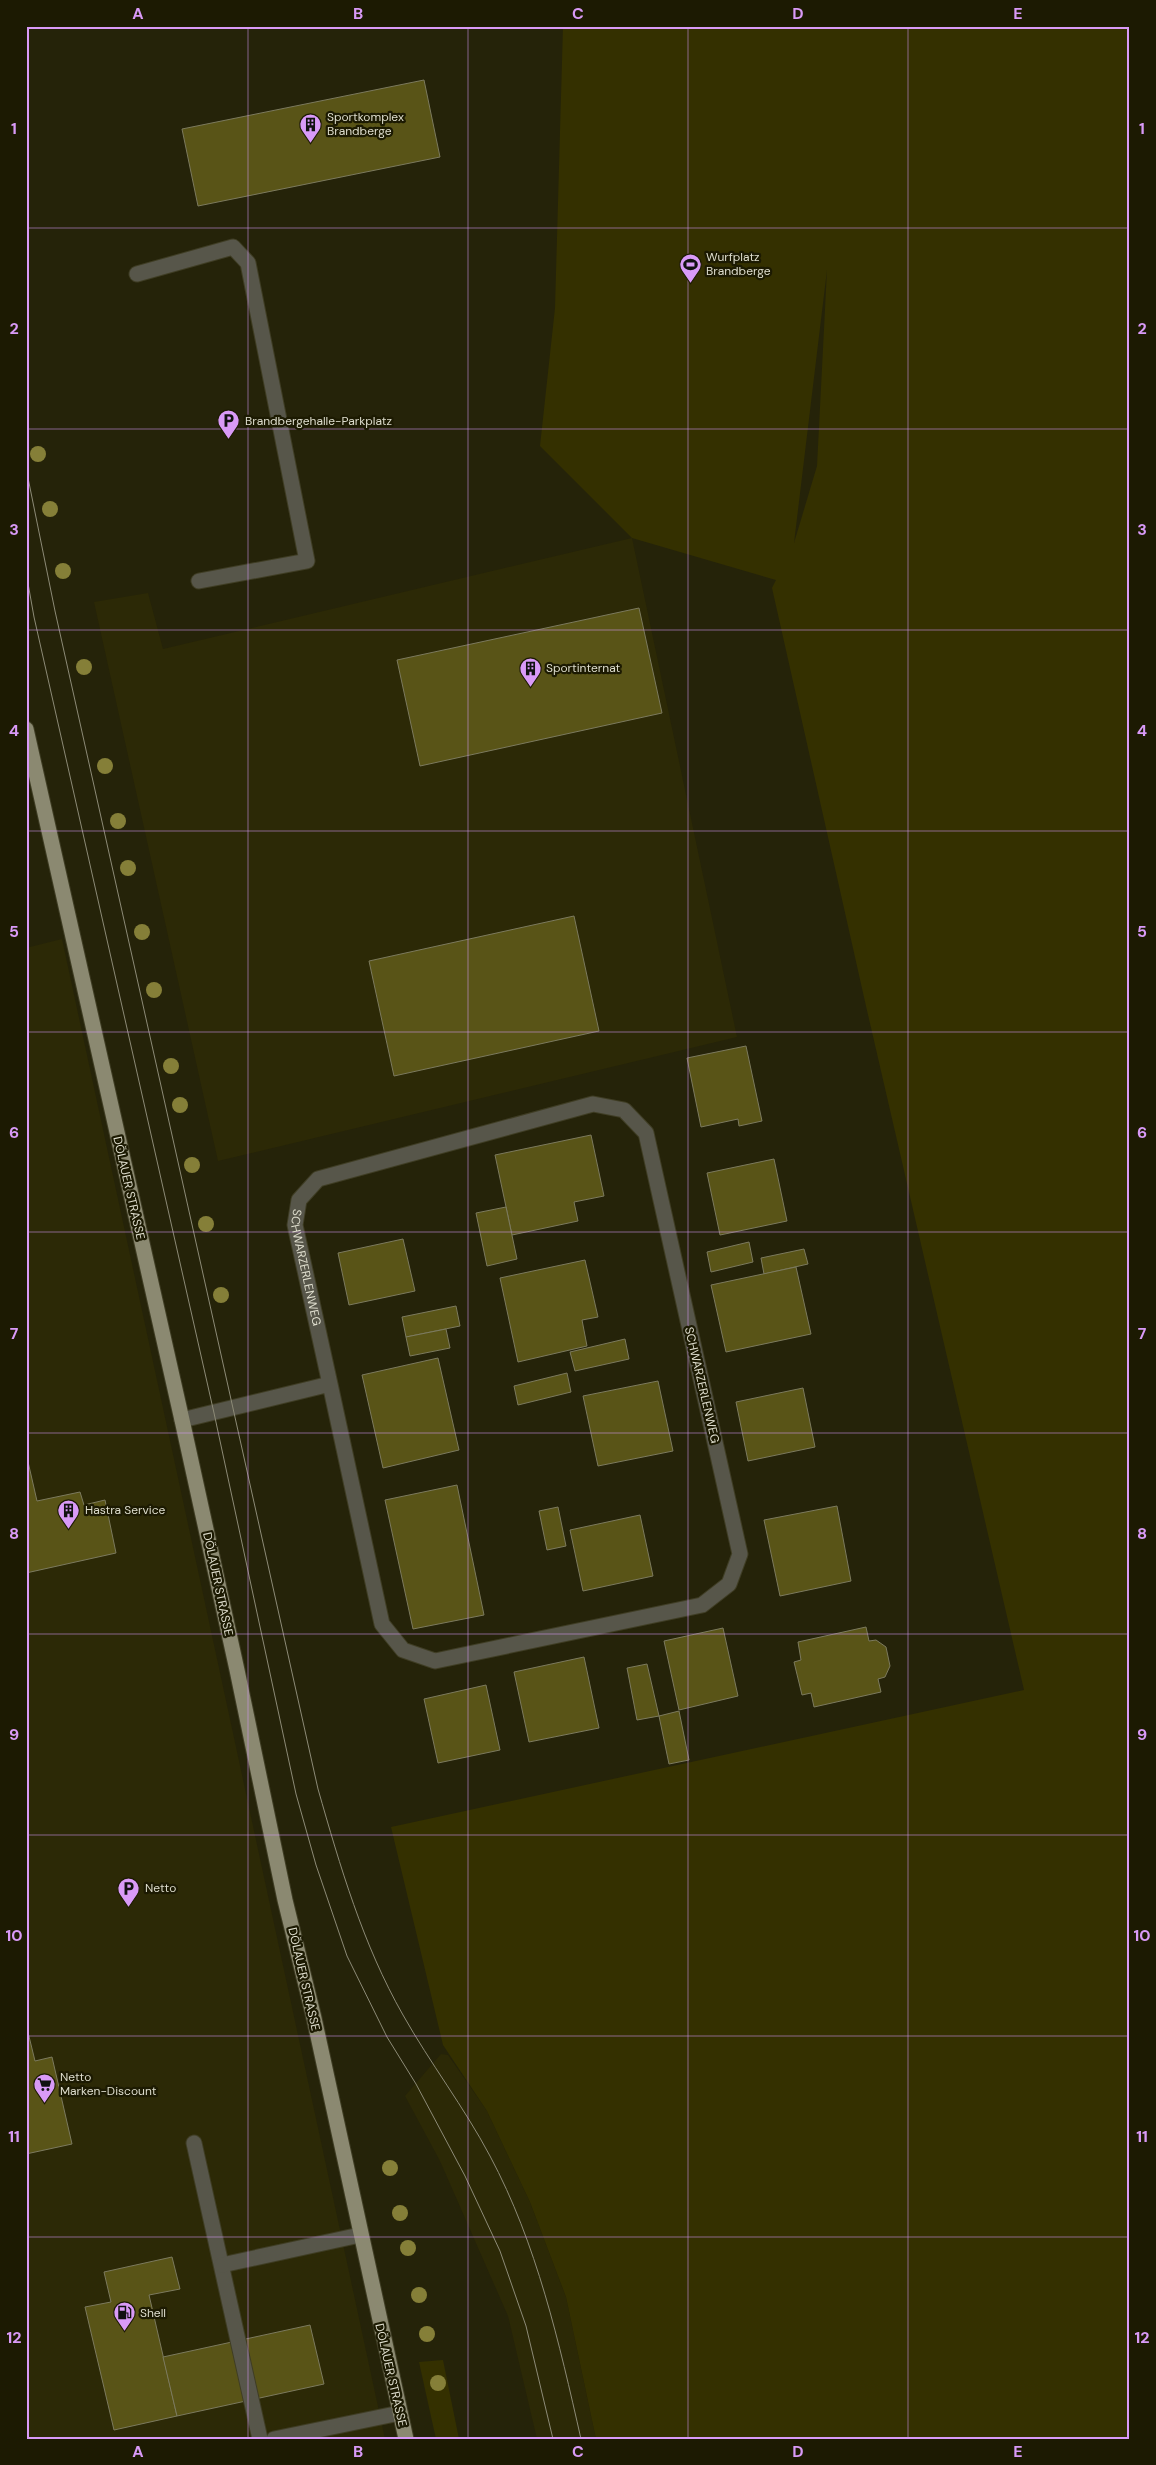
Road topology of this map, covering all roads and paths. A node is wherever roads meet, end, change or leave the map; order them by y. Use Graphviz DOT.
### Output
graph roads {
  1 [pos="136,274"];
  2 [pos="199,582"];
  3 [pos="26,729"];
  4 [pos="330,1384"];
  5 [pos="182,1420"];
  6 [pos="194,2143"];
  7 [pos="360,2235"];
  8 [pos="222,2265"];
  9 [pos="400,2413"];
  10 [pos="260,2439"];
  11 [pos="274,2439"];
  12 [pos="406,2439"];
  1 -- 2 [label="street"];
  3 -- 5 [label="main road, DÖLAUER STRASSE"];
  4 -- 4 [label="street, SCHWARZERLENWEG"];
  4 -- 5 [label="street"];
  5 -- 7 [label="main road, DÖLAUER STRASSE"];
  6 -- 8 [label="street"];
  7 -- 8 [label="street"];
  7 -- 9 [label="main road, DÖLAUER STRASSE"];
  8 -- 10 [label="street"];
  9 -- 11 [label="street"];
  9 -- 12 [label="main road, DÖLAUER STRASSE"];
}
